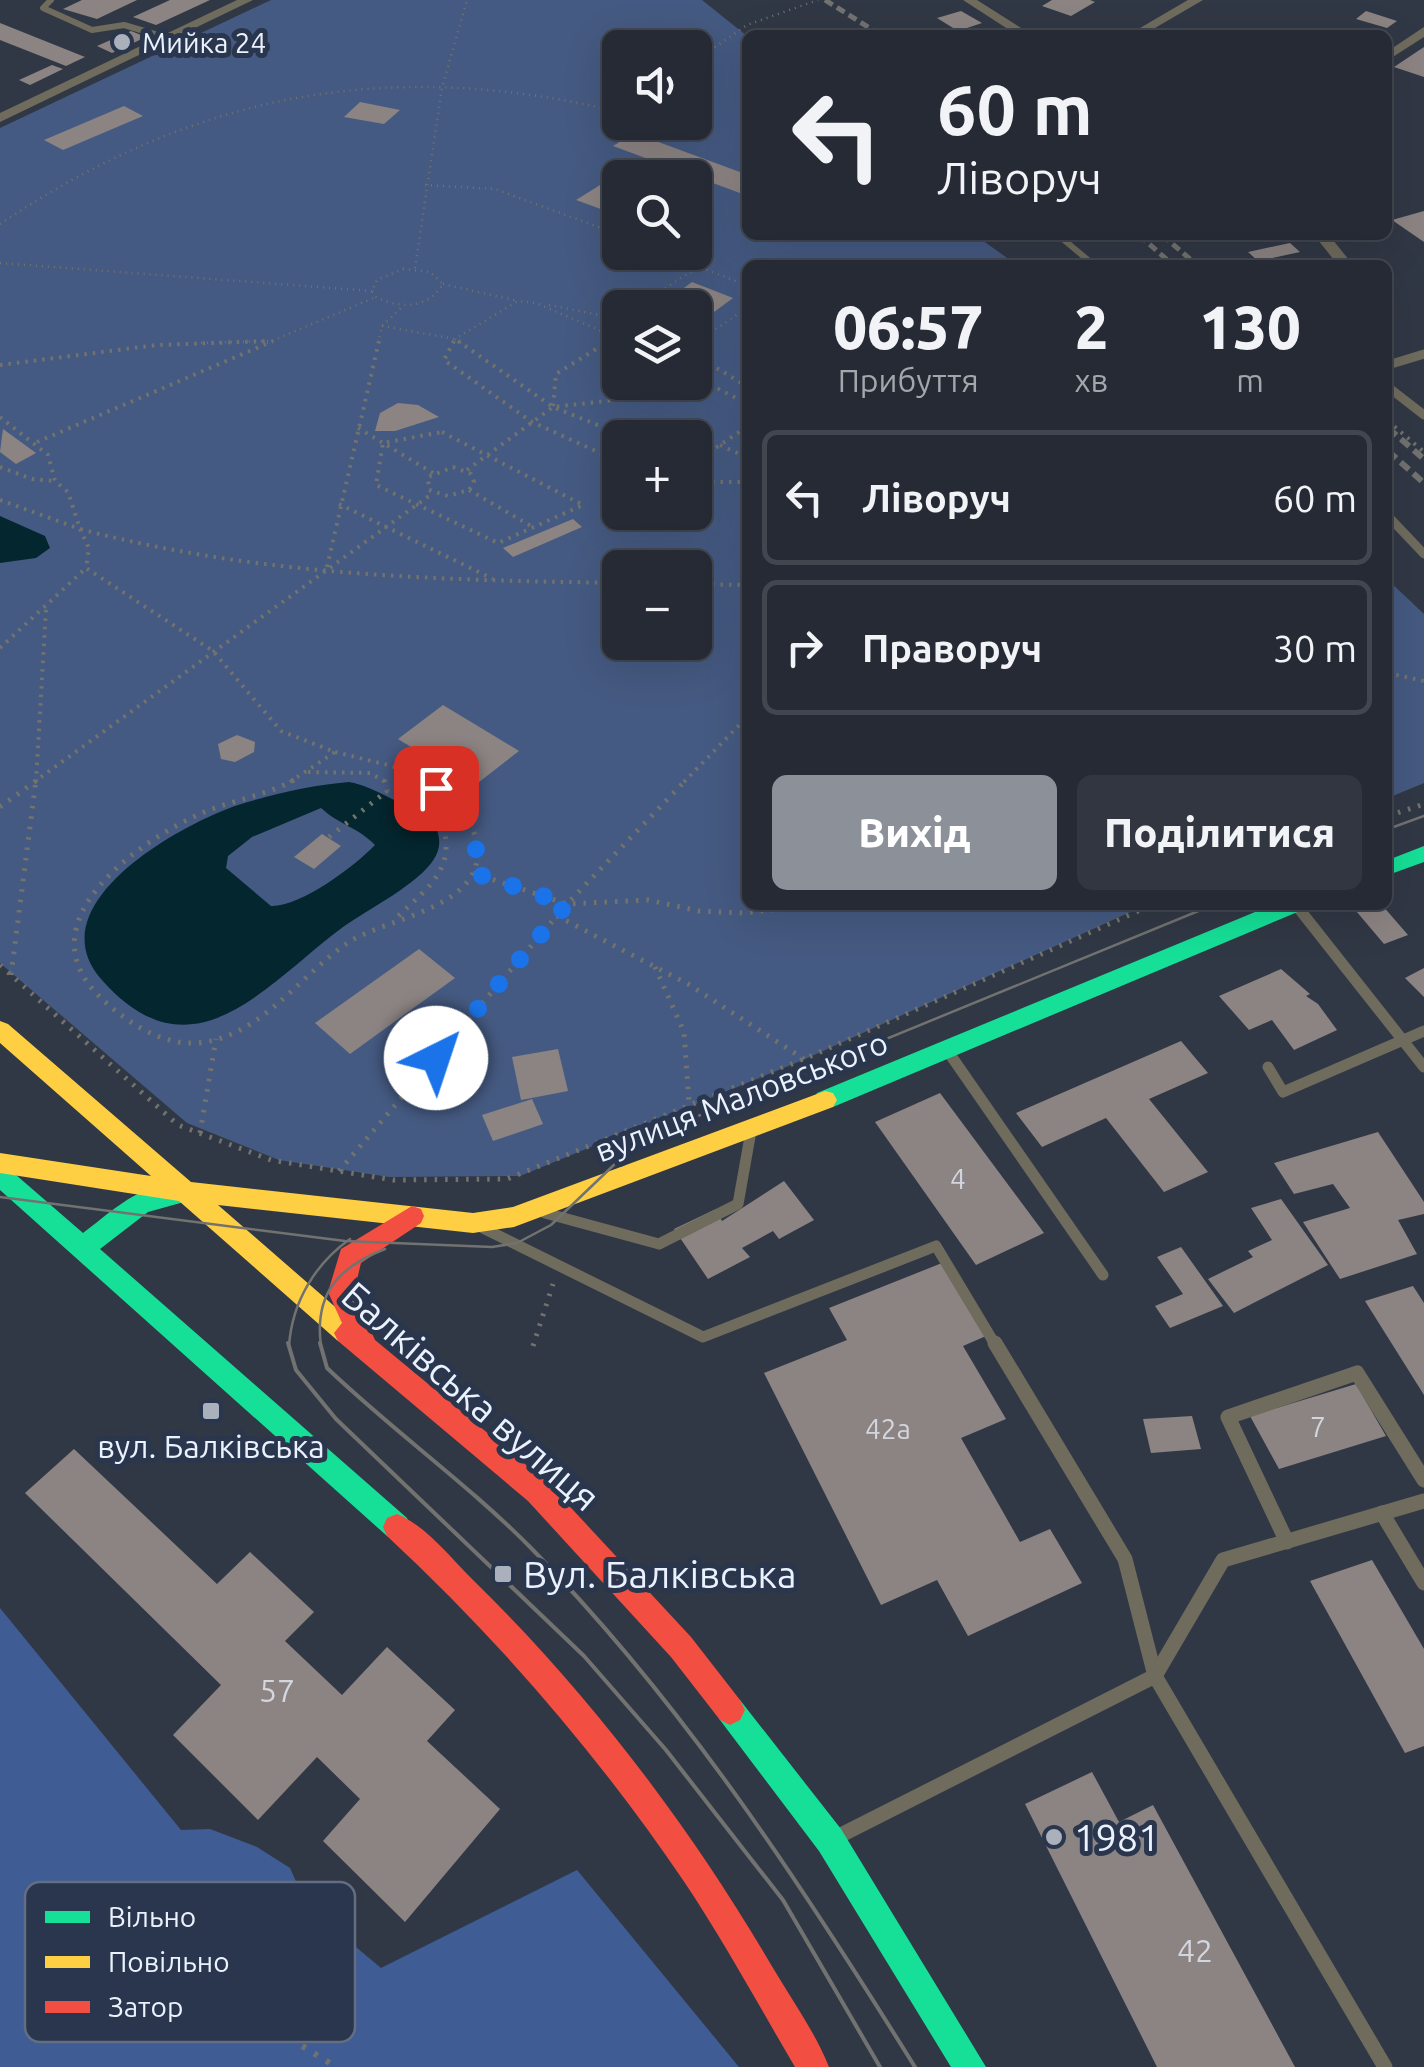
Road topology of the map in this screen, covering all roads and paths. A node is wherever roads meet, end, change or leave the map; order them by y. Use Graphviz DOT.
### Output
graph roads {
  1 [pos="51,0"];
  2 [pos="247,0"];
  3 [pos="467,0"];
  4 [pos="818,0"];
  5 [pos="968,0"];
  6 [pos="1196,0"];
  7 [pos="1018,30"];
  8 [pos="1143,30"];
  9 [pos="1424,32"];
  10 [pos="168,38"];
  11 [pos="712,49"];
  12 [pos="1392,53"];
  13 [pos="442,88"];
  14 [pos="602,106"];
  15 [pos="0,118"];
  16 [pos="426,185"];
  17 [pos="0,224"];
  18 [pos="602,229"];
  19 [pos="1064,240"];
  20 [pos="1325,240"];
  21 [pos="1088,260"];
  22 [pos="1342,260"];
  23 [pos="0,262"];
  24 [pos="416,268"];
  25 [pos="693,270"];
  26 [pos="706,270"];
  27 [pos="443,284"];
  28 [pos="742,284"];
  29 [pos="663,290"];
  30 [pos="374,294"];
  31 [pos="518,301"];
  32 [pos="536,302"];
  33 [pos="404,305"];
  34 [pos="742,312"];
  35 [pos="602,315"];
  36 [pos="382,326"];
  37 [pos="602,330"];
  38 [pos="712,332"];
  39 [pos="455,339"];
  40 [pos="272,340"];
  41 [pos="602,347"];
  42 [pos="1424,354"];
  43 [pos="1392,364"];
  44 [pos="0,365"];
  45 [pos="712,366"];
  46 [pos="742,383"];
  47 [pos="712,386"];
  48 [pos="1392,390"];
  49 [pos="614,400"];
  50 [pos="742,401"];
  51 [pos="553,406"];
  52 [pos="1424,414"];
  53 [pos="0,418"];
  54 [pos="532,422"];
  55 [pos="1392,424"];
  56 [pos="602,426"];
  57 [pos="358,427"];
  58 [pos="742,430"];
  59 [pos="38,442"];
  60 [pos="382,443"];
  61 [pos="720,445"];
  62 [pos="712,450"];
  63 [pos="1424,452"];
  64 [pos="602,454"];
  65 [pos="742,455"];
  66 [pos="487,456"];
  67 [pos="0,467"];
  68 [pos="467,470"];
  69 [pos="433,472"];
  70 [pos="55,481"];
  71 [pos="712,482"];
  72 [pos="742,482"];
  73 [pos="468,490"];
  74 [pos="432,493"];
  75 [pos="0,500"];
  76 [pos="339,504"];
  77 [pos="417,504"];
  78 [pos="1392,520"];
  79 [pos="533,527"];
  80 [pos="385,528"];
  81 [pos="80,529"];
  82 [pos="1424,554"];
  83 [pos="86,568"];
  84 [pos="326,570"];
  85 [pos="497,581"];
  86 [pos="602,583"];
  87 [pos="712,584"];
  88 [pos="742,585"];
  89 [pos="46,610"];
  90 [pos="0,648"];
  91 [pos="214,652"];
  92 [pos="1392,674"];
  93 [pos="1424,682"];
  94 [pos="742,722"];
  95 [pos="336,752"];
  96 [pos="308,772"];
  97 [pos="36,782"];
  98 [pos="387,791"];
  99 [pos="1424,804"];
  100 [pos="0,806"];
  101 [pos="1392,815"];
  102 [pos="329,837"];
  103 [pos="1424,854"];
  104 [pos="1392,866"];
  105 [pos="474,873"];
  106 [pos="567,904"];
  107 [pos="771,910"];
  108 [pos="1141,910"];
  109 [pos="1283,910"];
  110 [pos="1299,910"];
  111 [pos="558,916"];
  112 [pos="393,921"];
  113 [pos="654,965"];
  114 [pos="0,966"];
  115 [pos="11,975"];
  116 [pos="0,1030"];
  117 [pos="1424,1031"];
  118 [pos="216,1039"];
  119 [pos="1403,1040"];
  120 [pos="947,1050"];
  121 [pos="804,1059"];
  122 [pos="1424,1066"];
  123 [pos="1268,1068"];
  124 [pos="689,1105"];
  125 [pos="752,1132"];
  126 [pos="200,1134"];
  127 [pos="0,1163"];
  128 [pos="339,1171"];
  129 [pos="0,1175"];
  130 [pos="188,1192"];
  131 [pos="536,1210"];
  132 [pos="412,1216"];
  133 [pos="473,1223"];
  134 [pos="84,1247"];
  135 [pos="1103,1275"];
  136 [pos="366,1350"];
  137 [pos="1424,1480"];
  138 [pos="1424,1501"];
  139 [pos="1382,1513"];
  140 [pos="1287,1542"];
  141 [pos="1424,1582"];
  142 [pos="1155,1676"];
  143 [pos="830,1840"];
  144 [pos="296,2042"];
  145 [pos="336,2067"];
  146 [pos="813,2067"];
  147 [pos="970,2067"];
  148 [pos="1385,2067"];
  1 -- 10 [label="lane"];
  2 -- 10 [label="street"];
  3 -- 13 [label="path"];
  4 -- 11 [label="path"];
  5 -- 7 [label="street"];
  6 -- 8 [label="street"];
  9 -- 12 [label="street"];
  10 -- 15 [label="street"];
  13 -- 14 [label="path"];
  13 -- 16 [label="path"];
  13 -- 17 [label="path"];
  16 -- 18 [label="path"];
  16 -- 24 [label="path"];
  19 -- 21 [label="lane"];
  20 -- 22 [label="street"];
  23 -- 30 [label="path"];
  24 -- 27 [label="path"];
  24 -- 30 [label="path"];
  25 -- 29 [label="path"];
  26 -- 28 [label="path"];
  27 -- 31 [label="path"];
  27 -- 33 [label="path"];
  30 -- 33 [label="path"];
  30 -- 40 [label="path"];
  31 -- 32 [label="path"];
  31 -- 39 [label="path"];
  32 -- 35 [label="path"];
  32 -- 37 [label="path"];
  33 -- 36 [label="path"];
  34 -- 38 [label="path"];
  36 -- 39 [label="path"];
  36 -- 57 [label="path"];
  39 -- 51 [label="path"];
  39 -- 54 [label="path"];
  40 -- 44 [label="path"];
  40 -- 59 [label="path"];
  41 -- 51 [label="path"];
  42 -- 43 [label="lane"];
  45 -- 46 [label="path"];
  47 -- 50 [label="path"];
  48 -- 52 [label="lane"];
  49 -- 51 [label="path"];
  51 -- 54 [label="path"];
  51 -- 56 [label="path"];
  53 -- 59 [label="path"];
  54 -- 64 [label="path"];
  54 -- 66 [label="path"];
  55 -- 63 [label="path"];
  57 -- 60 [label="path"];
  57 -- 76 [label="path"];
  58 -- 61 [label="path"];
  59 -- 70 [label="path"];
  60 -- 66 [label="path"];
  60 -- 69 [label="path"];
  60 -- 77 [label="path"];
  61 -- 62 [label="path"];
  61 -- 65 [label="path"];
  66 -- 68 [label="path"];
  66 -- 79 [label="path"];
  67 -- 70 [label="path"];
  68 -- 69 [label="path"];
  68 -- 73 [label="path"];
  69 -- 74 [label="path"];
  70 -- 81 [label="path"];
  71 -- 72 [label="path"];
  73 -- 74 [label="path"];
  73 -- 79 [label="path"];
  74 -- 77 [label="path"];
  75 -- 81 [label="path"];
  76 -- 80 [label="path"];
  76 -- 84 [label="path"];
  77 -- 79 [label="path"];
  77 -- 80 [label="path"];
  78 -- 82 [label="lane"];
  80 -- 84 [label="path"];
  80 -- 85 [label="path"];
  81 -- 83 [label="path"];
  81 -- 84 [label="path"];
  83 -- 89 [label="path"];
  83 -- 91 [label="path"];
  84 -- 85 [label="path"];
  84 -- 91 [label="path"];
  85 -- 86 [label="path"];
  87 -- 88 [label="path"];
  89 -- 90 [label="path"];
  89 -- 97 [label="path"];
  91 -- 95 [label="path"];
  91 -- 97 [label="path"];
  92 -- 93 [label="path"];
  94 -- 106 [label="path"];
  95 -- 96 [label="path"];
  95 -- 105 [label="path"];
  96 -- 98 [label="path"];
  96 -- 118 [label="path"];
  97 -- 100 [label="path"];
  97 -- 115 [label="path"];
  98 -- 102 [label="path"];
  98 -- 112 [label="path"];
  99 -- 101 [label="path"];
  103 -- 104 [label="main road"];
  105 -- 106 [label="path"];
  105 -- 112 [label="path"];
  106 -- 107 [label="path"];
  106 -- 111 [label="path"];
  108 -- 121 [label="path"];
  109 -- 120 [label="main road, вулиця Маловського"];
  110 -- 119 [label="lane"];
  111 -- 113 [label="path"];
  111 -- 128 [label="path"];
  112 -- 118 [label="path"];
  113 -- 121 [label="path"];
  113 -- 124 [label="path"];
  114 -- 115 [label="path"];
  115 -- 126 [label="path"];
  116 -- 130 [label="main road, Балківська вулиця"];
  117 -- 119 [label="lane"];
  118 -- 126 [label="path"];
  119 -- 122 [label="lane"];
  119 -- 123 [label="lane"];
  120 -- 125 [label="main road, вулиця Маловського"];
  120 -- 135 [label="lane"];
  121 -- 124 [label="path"];
  124 -- 128 [label="path"];
  125 -- 131 [label="main road, вулиця Маловського"];
  125 -- 131 [label="lane"];
  126 -- 128 [label="path"];
  127 -- 130 [label="main road, вулиця Маловського"];
  129 -- 134 [label="main road"];
  130 -- 132 [label="main road, вулиця Маловського"];
  130 -- 134 [label="main road"];
  130 -- 136 [label="main road, Балківська вулиця"];
  131 -- 133 [label="main road, вулиця Маловського"];
  132 -- 133 [label="main road, вулиця Маловського"];
  132 -- 136 [label="main road"];
  133 -- 142 [label="lane"];
  134 -- 146 [label="main road"];
  136 -- 143 [label="main road, Балківська вулиця"];
  137 -- 140 [label="lane"];
  138 -- 139 [label="lane"];
  139 -- 140 [label="lane"];
  139 -- 141 [label="lane"];
  140 -- 142 [label="lane"];
  142 -- 143 [label="lane"];
  142 -- 148 [label="lane"];
  143 -- 147 [label="main road, Балківська вулиця"];
  144 -- 145 [label="path"];
}
